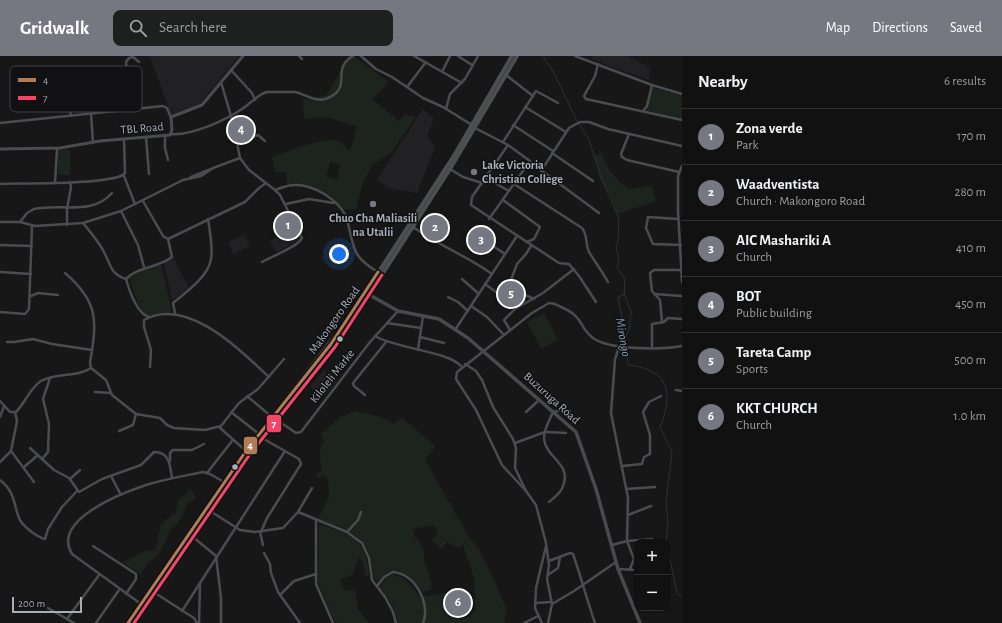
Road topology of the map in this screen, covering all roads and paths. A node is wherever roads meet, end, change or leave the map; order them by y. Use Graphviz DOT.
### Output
graph roads {
  1 [pos="243,56"];
  2 [pos="299,56"];
  3 [pos="353,56"];
  4 [pos="361,56"];
  5 [pos="414,56"];
  6 [pos="450,56"];
  7 [pos="458,56"];
  8 [pos="478,56"];
  9 [pos="512,56"];
  10 [pos="517,56"];
  11 [pos="575,56"];
  12 [pos="302,59"];
  13 [pos="139,62"];
  14 [pos="426,62"];
  15 [pos="598,64"];
  16 [pos="472,65"];
  17 [pos="127,66"];
  18 [pos="231,70"];
  19 [pos="443,70"];
  20 [pos="506,75"];
  21 [pos="221,82"];
  22 [pos="462,82"];
  23 [pos="407,86"];
  24 [pos="652,86"];
  25 [pos="681,93"];
  26 [pos="533,96"];
  27 [pos="255,100"];
  28 [pos="558,103"];
  29 [pos="525,107"];
  30 [pos="446,108"];
  31 [pos="142,109"];
  32 [pos="642,111"];
  33 [pos="70,112"];
  34 [pos="111,112"];
  35 [pos="91,114"];
  36 [pos="71,116"];
  37 [pos="231,116"];
  38 [pos="171,119"];
  39 [pos="682,120"];
  40 [pos="0,123"];
  41 [pos="513,125"];
  42 [pos="474,127"];
  43 [pos="566,132"];
  44 [pos="171,134"];
  45 [pos="629,134"];
  46 [pos="165,136"];
  47 [pos="146,137"];
  48 [pos="124,139"];
  49 [pos="265,141"];
  50 [pos="93,142"];
  51 [pos="503,142"];
  52 [pos="238,144"];
  53 [pos="508,145"];
  54 [pos="682,146"];
  55 [pos="0,149"];
  56 [pos="57,149"];
  57 [pos="553,152"];
  58 [pos="240,158"];
  59 [pos="168,160"];
  60 [pos="530,162"];
  61 [pos="682,166"];
  62 [pos="450,169"];
  63 [pos="541,171"];
  64 [pos="678,172"];
  65 [pos="149,174"];
  66 [pos="124,176"];
  67 [pos="486,178"];
  68 [pos="592,181"];
  69 [pos="70,182"];
  70 [pos="55,183"];
  71 [pos="266,183"];
  72 [pos="482,183"];
  73 [pos="0,184"];
  74 [pos="514,184"];
  75 [pos="275,190"];
  76 [pos="509,191"];
  77 [pos="112,192"];
  78 [pos="503,200"];
  79 [pos="143,201"];
  80 [pos="135,204"];
  81 [pos="286,204"];
  82 [pos="336,204"];
  83 [pos="67,209"];
  84 [pos="121,211"];
  85 [pos="599,213"];
  86 [pos="208,219"];
  87 [pos="489,219"];
  88 [pos="678,219"];
  89 [pos="0,222"];
  90 [pos="20,222"];
  91 [pos="83,223"];
  92 [pos="67,225"];
  93 [pos="32,226"];
  94 [pos="413,227"];
  95 [pos="517,236"];
  96 [pos="168,239"];
  97 [pos="487,242"];
  98 [pos="526,242"];
  99 [pos="0,245"];
  100 [pos="681,245"];
  101 [pos="32,246"];
  102 [pos="532,246"];
  103 [pos="505,254"];
  104 [pos="262,262"];
  105 [pos="144,268"];
  106 [pos="574,269"];
  107 [pos="681,270"];
  108 [pos="0,272"];
  109 [pos="378,272"];
  110 [pos="65,273"];
  111 [pos="31,274"];
  112 [pos="492,274"];
  113 [pos="126,279"];
  114 [pos="462,279"];
  115 [pos="608,282"];
  116 [pos="682,282"];
  117 [pos="485,284"];
  118 [pos="367,294"];
  119 [pos="479,294"];
  120 [pos="654,294"];
  121 [pos="58,295"];
  122 [pos="31,296"];
  123 [pos="682,296"];
  124 [pos="448,297"];
  125 [pos="534,299"];
  126 [pos="596,302"];
  127 [pos="471,306"];
  128 [pos="517,307"];
  129 [pos="398,311"];
  130 [pos="468,311"];
  131 [pos="0,312"];
  132 [pos="176,313"];
  133 [pos="424,315"];
  134 [pos="149,318"];
  135 [pos="682,319"];
  136 [pos="662,322"];
  137 [pos="386,323"];
  138 [pos="421,328"];
  139 [pos="455,330"];
  140 [pos="510,330"];
  141 [pos="504,335"];
  142 [pos="375,336"];
  143 [pos="420,338"];
  144 [pos="7,342"];
  145 [pos="386,342"];
  146 [pos="444,343"];
  147 [pos="682,346"];
  148 [pos="620,347"];
  149 [pos="652,347"];
  150 [pos="92,350"];
  151 [pos="418,350"];
  152 [pos="484,350"];
  153 [pos="284,359"];
  154 [pos="465,364"];
  155 [pos="150,367"];
  156 [pos="462,367"];
  157 [pos="92,368"];
  158 [pos="269,377"];
  159 [pos="50,378"];
  160 [pos="676,390"];
  161 [pos="682,391"];
  162 [pos="95,392"];
  163 [pos="111,393"];
  164 [pos="365,395"];
  165 [pos="247,396"];
  166 [pos="661,396"];
  167 [pos="540,400"];
  168 [pos="0,402"];
  169 [pos="4,406"];
  170 [pos="570,411"];
  171 [pos="15,412"];
  172 [pos="231,412"];
  173 [pos="526,412"];
  174 [pos="553,412"];
  175 [pos="136,414"];
  176 [pos="0,417"];
  177 [pos="274,418"];
  178 [pos="218,427"];
  179 [pos="119,431"];
  180 [pos="546,432"];
  181 [pos="566,433"];
  182 [pos="260,436"];
  183 [pos="232,441"];
  184 [pos="515,443"];
  185 [pos="204,444"];
  186 [pos="30,448"];
  187 [pos="12,451"];
  188 [pos="246,451"];
  189 [pos="285,451"];
  190 [pos="38,455"];
  191 [pos="42,459"];
  192 [pos="170,461"];
  193 [pos="0,462"];
  194 [pos="622,466"];
  195 [pos="24,467"];
  196 [pos="80,470"];
  197 [pos="207,473"];
  198 [pos="111,475"];
  199 [pos="172,478"];
  200 [pos="70,479"];
  201 [pos="0,480"];
  202 [pos="34,482"];
  203 [pos="224,482"];
  204 [pos="655,487"];
  205 [pos="312,488"];
  206 [pos="626,489"];
  207 [pos="77,491"];
  208 [pos="526,491"];
  209 [pos="121,495"];
  210 [pos="549,502"];
  211 [pos="651,506"];
  212 [pos="209,511"];
  213 [pos="298,512"];
  214 [pos="361,512"];
  215 [pos="628,515"];
  216 [pos="316,521"];
  217 [pos="235,527"];
  218 [pos="260,532"];
  219 [pos="347,532"];
  220 [pos="193,536"];
  221 [pos="634,540"];
  222 [pos="627,541"];
  223 [pos="546,543"];
  224 [pos="264,545"];
  225 [pos="612,545"];
  226 [pos="93,546"];
  227 [pos="264,553"];
  228 [pos="216,556"];
  229 [pos="560,557"];
  230 [pos="616,562"];
  231 [pos="549,563"];
  232 [pos="542,564"];
  233 [pos="618,569"];
  234 [pos="630,569"];
  235 [pos="634,570"];
  236 [pos="316,574"];
  237 [pos="99,575"];
  238 [pos="547,575"];
  239 [pos="200,584"];
  240 [pos="583,584"];
  241 [pos="377,586"];
  242 [pos="119,590"];
  243 [pos="155,592"];
  244 [pos="126,594"];
  245 [pos="280,595"];
  246 [pos="536,603"];
  247 [pos="551,603"];
  248 [pos="143,605"];
  249 [pos="48,608"];
  250 [pos="182,611"];
  251 [pos="538,616"];
  252 [pos="67,619"];
  253 [pos="74,623"];
  254 [pos="96,623"];
  255 [pos="128,623"];
  256 [pos="133,623"];
  257 [pos="198,623"];
  258 [pos="221,623"];
  259 [pos="300,623"];
  260 [pos="333,623"];
  261 [pos="396,623"];
  262 [pos="423,623"];
  263 [pos="524,623"];
  264 [pos="542,623"];
  265 [pos="548,623"];
  266 [pos="595,623"];
  267 [pos="640,623"];
  1 -- 18 [label="street, TBL Road"];
  2 -- 12 [label="street"];
  3 -- 27 [label="street"];
  4 -- 23 [label="street"];
  5 -- 14 [label="street"];
  6 -- 19 [label="street"];
  7 -- 16 [label="street"];
  8 -- 16 [label="street"];
  9 -- 42 [label="main road, Makongoro Road"];
  10 -- 20 [label="main road, Makongoro Road"];
  11 -- 15 [label="street"];
  13 -- 17 [label="street"];
  14 -- 19 [label="street"];
  14 -- 23 [label="street"];
  15 -- 24 [label="street"];
  15 -- 32 [label="street"];
  16 -- 22 [label="street"];
  18 -- 21 [label="street, TBL Road"];
  18 -- 27 [label="street"];
  19 -- 22 [label="street"];
  20 -- 26 [label="street"];
  20 -- 42 [label="main road, Makongoro Road"];
  21 -- 37 [label="street"];
  21 -- 38 [label="street, TBL Road"];
  22 -- 30 [label="street"];
  23 -- 30 [label="street"];
  24 -- 25 [label="street"];
  24 -- 32 [label="street"];
  26 -- 28 [label="street"];
  26 -- 29 [label="street"];
  27 -- 37 [label="street"];
  29 -- 41 [label="street"];
  29 -- 43 [label="street"];
  30 -- 42 [label="street"];
  31 -- 38 [label="street"];
  32 -- 39 [label="street"];
  33 -- 36 [label="street"];
  34 -- 35 [label="street"];
  35 -- 36 [label="street"];
  35 -- 50 [label="street"];
  36 -- 40 [label="street"];
  37 -- 44 [label="street"];
  37 -- 52 [label="street"];
  38 -- 44 [label="street, TBL Road"];
  41 -- 51 [label="street"];
  41 -- 57 [label="street"];
  42 -- 51 [label="street"];
  42 -- 62 [label="main road, Makongoro Road"];
  42 -- 109 [label="main road, Makongoro Road"];
  43 -- 45 [label="street"];
  43 -- 57 [label="street"];
  44 -- 46 [label="street, TBL Road"];
  45 -- 54 [label="street"];
  45 -- 64 [label="street"];
  46 -- 47 [label="street, TBL Road"];
  46 -- 59 [label="street"];
  47 -- 48 [label="street, TBL Road"];
  47 -- 65 [label="street"];
  48 -- 50 [label="street, TBL Road"];
  48 -- 66 [label="street"];
  49 -- 52 [label="street"];
  50 -- 56 [label="street, TBL Road"];
  51 -- 53 [label="street"];
  52 -- 58 [label="street"];
  53 -- 60 [label="street"];
  53 -- 67 [label="street"];
  55 -- 56 [label="street, TBL Road"];
  56 -- 70 [label="street"];
  57 -- 63 [label="street"];
  57 -- 68 [label="street"];
  58 -- 71 [label="street"];
  58 -- 79 [label="street"];
  60 -- 63 [label="street"];
  60 -- 74 [label="street"];
  61 -- 64 [label="street"];
  62 -- 72 [label="street"];
  62 -- 94 [label="main road, Makongoro Road"];
  63 -- 85 [label="street"];
  64 -- 88 [label="street"];
  66 -- 69 [label="street"];
  66 -- 80 [label="street"];
  67 -- 72 [label="street"];
  67 -- 76 [label="street"];
  69 -- 70 [label="street"];
  69 -- 83 [label="street"];
  70 -- 73 [label="street"];
  71 -- 75 [label="street"];
  71 -- 86 [label="street"];
  72 -- 87 [label="street"];
  74 -- 76 [label="street"];
  74 -- 115 [label="street"];
  75 -- 81 [label="street"];
  75 -- 82 [label="street"];
  76 -- 78 [label="street"];
  77 -- 83 [label="street"];
  78 -- 87 [label="street"];
  78 -- 98 [label="street"];
  79 -- 80 [label="street"];
  79 -- 96 [label="street"];
  80 -- 84 [label="street"];
  81 -- 82 [label="street"];
  81 -- 104 [label="street"];
  82 -- 109 [label="street"];
  83 -- 90 [label="street"];
  83 -- 92 [label="street"];
  84 -- 91 [label="street"];
  84 -- 105 [label="street"];
  86 -- 96 [label="street"];
  86 -- 132 [label="street"];
  87 -- 95 [label="street"];
  88 -- 100 [label="street"];
  88 -- 100 [label="street"];
  89 -- 90 [label="street"];
  90 -- 93 [label="street"];
  91 -- 92 [label="street"];
  91 -- 113 [label="street"];
  92 -- 93 [label="street"];
  93 -- 101 [label="street"];
  94 -- 112 [label="street"];
  94 -- 118 [label="main road, Makongoro Road"];
  95 -- 98 [label="street"];
  95 -- 103 [label="street"];
  96 -- 105 [label="street"];
  97 -- 103 [label="street"];
  98 -- 102 [label="street"];
  99 -- 101 [label="street"];
  100 -- 107 [label="street"];
  101 -- 111 [label="street"];
  102 -- 106 [label="street"];
  102 -- 125 [label="street"];
  103 -- 112 [label="street"];
  105 -- 113 [label="street"];
  106 -- 125 [label="street"];
  106 -- 126 [label="street"];
  107 -- 116 [label="street"];
  107 -- 120 [label="street"];
  108 -- 111 [label="street"];
  109 -- 118 [label="main road, Makongoro Road"];
  110 -- 150 [label="street"];
  111 -- 122 [label="street"];
  112 -- 117 [label="street"];
  113 -- 134 [label="street"];
  114 -- 119 [label="street"];
  117 -- 119 [label="street"];
  117 -- 128 [label="street"];
  118 -- 129 [label="main road, Buzuruga Road"];
  118 -- 177 [label="main road, Makongoro Road"];
  119 -- 127 [label="street"];
  120 -- 123 [label="street"];
  120 -- 136 [label="street"];
  121 -- 122 [label="street"];
  122 -- 131 [label="street"];
  124 -- 130 [label="street"];
  125 -- 128 [label="street"];
  127 -- 130 [label="street"];
  127 -- 141 [label="street"];
  128 -- 140 [label="street"];
  129 -- 133 [label="main road, Buzuruga Road"];
  129 -- 137 [label="street, Kiloleli Marke"];
  130 -- 139 [label="street"];
  132 -- 134 [label="street"];
  132 -- 158 [label="street"];
  133 -- 138 [label="street"];
  133 -- 139 [label="main road, Buzuruga Road"];
  134 -- 155 [label="street"];
  135 -- 136 [label="street"];
  136 -- 149 [label="street"];
  137 -- 138 [label="street"];
  137 -- 142 [label="street, Kiloleli Marke"];
  138 -- 143 [label="street"];
  139 -- 152 [label="main road, Buzuruga Road"];
  140 -- 141 [label="street"];
  140 -- 148 [label="street"];
  141 -- 152 [label="street"];
  142 -- 145 [label="street"];
  142 -- 177 [label="street, Kiloleli Marke"];
  143 -- 146 [label="street"];
  143 -- 151 [label="street"];
  144 -- 150 [label="street"];
  145 -- 151 [label="street"];
  145 -- 164 [label="street"];
  147 -- 149 [label="street"];
  148 -- 149 [label="street"];
  148 -- 194 [label="street"];
  150 -- 157 [label="street"];
  151 -- 156 [label="street"];
  152 -- 154 [label="street"];
  152 -- 167 [label="main road, Buzuruga Road"];
  153 -- 158 [label="street"];
  154 -- 156 [label="street"];
  154 -- 184 [label="street"];
  156 -- 208 [label="street"];
  157 -- 159 [label="street"];
  157 -- 163 [label="street"];
  158 -- 165 [label="street"];
  159 -- 171 [label="street"];
  159 -- 191 [label="street"];
  160 -- 161 [label="street"];
  162 -- 163 [label="street"];
  163 -- 175 [label="street"];
  165 -- 172 [label="street"];
  165 -- 177 [label="street, Kiloleli Marke"];
  166 -- 194 [label="street"];
  167 -- 173 [label="street"];
  167 -- 174 [label="main road, Buzuruga Road"];
  168 -- 169 [label="street"];
  169 -- 171 [label="street"];
  169 -- 176 [label="street"];
  170 -- 174 [label="street"];
  171 -- 187 [label="street"];
  172 -- 178 [label="street"];
  172 -- 182 [label="street"];
  174 -- 180 [label="street"];
  174 -- 225 [label="main road, Buzuruga Road"];
  175 -- 178 [label="street"];
  175 -- 179 [label="street"];
  177 -- 182 [label="main road, Makongoro Road"];
  178 -- 183 [label="street"];
  180 -- 181 [label="street"];
  180 -- 184 [label="street"];
  180 -- 210 [label="street"];
  182 -- 188 [label="main road, Makongoro Road"];
  182 -- 189 [label="street"];
  182 -- 212 [label="main road, Makongoro Road"];
  183 -- 188 [label="street"];
  183 -- 197 [label="street"];
  184 -- 208 [label="street"];
  185 -- 192 [label="street"];
  186 -- 190 [label="street"];
  187 -- 193 [label="street"];
  187 -- 195 [label="street"];
  188 -- 203 [label="main road, Makongoro Road"];
  189 -- 217 [label="street"];
  189 -- 218 [label="street"];
  190 -- 191 [label="street"];
  190 -- 195 [label="street"];
  191 -- 200 [label="street"];
  192 -- 198 [label="street"];
  192 -- 199 [label="street"];
  194 -- 206 [label="street"];
  195 -- 202 [label="street"];
  196 -- 200 [label="street"];
  197 -- 199 [label="street"];
  197 -- 203 [label="street"];
  198 -- 207 [label="street"];
  198 -- 209 [label="street"];
  199 -- 209 [label="street"];
  200 -- 207 [label="street"];
  201 -- 207 [label="street"];
  203 -- 248 [label="main road, Makongoro Road"];
  204 -- 206 [label="street"];
  205 -- 213 [label="street"];
  206 -- 215 [label="street"];
  208 -- 223 [label="street"];
  209 -- 237 [label="street"];
  211 -- 215 [label="street"];
  212 -- 217 [label="street"];
  212 -- 220 [label="main road, Makongoro Road"];
  213 -- 216 [label="street"];
  213 -- 218 [label="street"];
  214 -- 219 [label="street"];
  215 -- 222 [label="street"];
  216 -- 219 [label="street"];
  216 -- 236 [label="street"];
  217 -- 218 [label="street"];
  217 -- 228 [label="street"];
  218 -- 224 [label="street"];
  219 -- 241 [label="street"];
  220 -- 228 [label="street"];
  220 -- 243 [label="main road, Makongoro Road"];
  221 -- 222 [label="street"];
  222 -- 225 [label="street"];
  222 -- 234 [label="street"];
  223 -- 231 [label="street"];
  223 -- 232 [label="street"];
  225 -- 230 [label="main road, Buzuruga Road"];
  226 -- 244 [label="street"];
  227 -- 245 [label="street"];
  228 -- 239 [label="street"];
  228 -- 258 [label="street"];
  229 -- 231 [label="street"];
  229 -- 238 [label="street"];
  229 -- 240 [label="street"];
  230 -- 233 [label="main road, Buzuruga Road"];
  230 -- 240 [label="street"];
  231 -- 232 [label="street"];
  231 -- 238 [label="street"];
  232 -- 246 [label="street"];
  233 -- 234 [label="street"];
  233 -- 267 [label="main road, Buzuruga Road"];
  234 -- 235 [label="street"];
  236 -- 245 [label="street"];
  236 -- 260 [label="street"];
  237 -- 242 [label="street"];
  237 -- 252 [label="street"];
  238 -- 247 [label="street"];
  239 -- 250 [label="street"];
  239 -- 257 [label="street"];
  240 -- 247 [label="street"];
  240 -- 266 [label="street"];
  241 -- 261 [label="street"];
  241 -- 262 [label="street"];
  242 -- 244 [label="street"];
  242 -- 254 [label="street"];
  243 -- 248 [label="main road, Makongoro Road"];
  243 -- 250 [label="street"];
  244 -- 248 [label="street"];
  245 -- 259 [label="street"];
  246 -- 247 [label="street"];
  246 -- 251 [label="street"];
  247 -- 265 [label="street"];
  248 -- 255 [label="main road, Makongoro Road"];
  248 -- 256 [label="main road, Makongoro Road"];
  249 -- 252 [label="street"];
  250 -- 257 [label="street"];
  251 -- 263 [label="street"];
  251 -- 264 [label="street"];
  252 -- 253 [label="street"];
}
